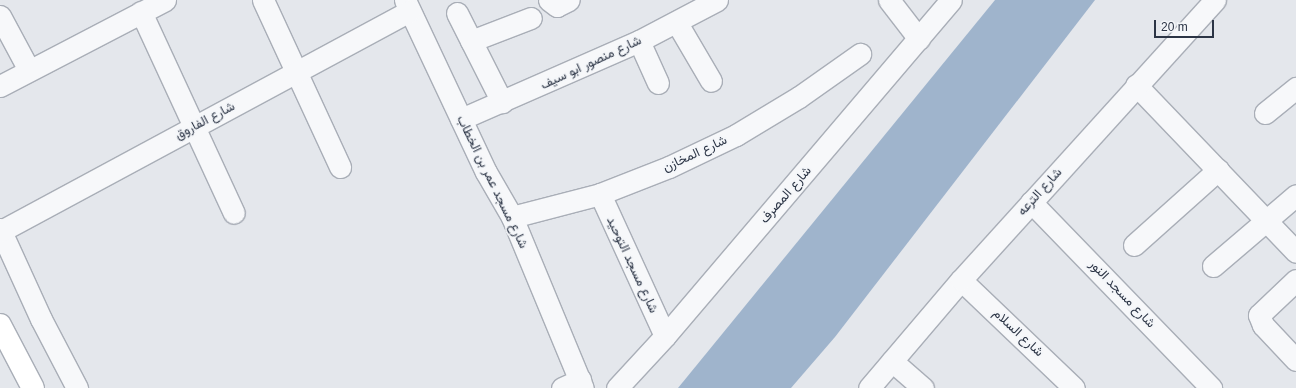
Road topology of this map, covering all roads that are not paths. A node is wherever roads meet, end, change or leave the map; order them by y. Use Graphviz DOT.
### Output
graph roads {
  1 [pos="165,0"];
  2 [pos="263,0"];
  3 [pos="549,0"];
  4 [pos="569,0"];
  5 [pos="717,0"];
  6 [pos="890,0"];
  7 [pos="951,0"];
  8 [pos="1215,0"];
  9 [pos="407,5"];
  10 [pos="141,12"];
  11 [pos="457,13"];
  12 [pos="0,16"];
  13 [pos="531,18"];
  14 [pos="677,23"];
  15 [pos="919,39"];
  16 [pos="471,41"];
  17 [pos="639,41"];
  18 [pos="860,54"];
  19 [pos="29,70"];
  20 [pos="296,71"];
  21 [pos="711,81"];
  22 [pos="658,83"];
  23 [pos="1136,85"];
  24 [pos="0,86"];
  25 [pos="1296,88"];
  26 [pos="502,102"];
  27 [pos="1265,113"];
  28 [pos="461,119"];
  29 [pos="194,126"];
  30 [pos="340,167"];
  31 [pos="1218,170"];
  32 [pos="600,194"];
  33 [pos="1296,195"];
  34 [pos="1031,202"];
  35 [pos="234,213"];
  36 [pos="512,218"];
  37 [pos="1266,220"];
  38 [pos="1,230"];
  39 [pos="1134,245"];
  40 [pos="1296,252"];
  41 [pos="1213,266"];
  42 [pos="961,280"];
  43 [pos="1296,280"];
  44 [pos="0,326"];
  45 [pos="665,336"];
  46 [pos="1296,360"];
  47 [pos="892,361"];
  48 [pos="575,385"];
  49 [pos="33,388"];
  50 [pos="77,388"];
  51 [pos="617,388"];
  52 [pos="869,388"];
  53 [pos="923,388"];
  54 [pos="1074,388"];
  55 [pos="1211,388"];
  1 -- 10 [label="street"];
  2 -- 20 [label="street"];
  3 -- 4 [label="street"];
  5 -- 14 [label="street, شارع منصور ابو سيف"];
  6 -- 15 [label="street"];
  7 -- 15 [label="street, شارع المصرف"];
  8 -- 23 [label="street, شارع الترعه"];
  9 -- 20 [label="street, شارع الفاروق"];
  9 -- 28 [label="street, شارع مسجد عمر بن الخطاب"];
  10 -- 19 [label="street"];
  10 -- 29 [label="street"];
  11 -- 16 [label="street"];
  12 -- 19 [label="street"];
  13 -- 16 [label="street"];
  14 -- 17 [label="street, شارع منصور ابو سيف"];
  14 -- 21 [label="street"];
  15 -- 45 [label="street, شارع المصرف"];
  16 -- 26 [label="street"];
  17 -- 22 [label="street"];
  17 -- 26 [label="street, شارع منصور ابو سيف"];
  18 -- 32 [label="street, شارع المخازن"];
  19 -- 24 [label="street"];
  20 -- 29 [label="street, شارع الفاروق"];
  20 -- 30 [label="street"];
  23 -- 31 [label="street"];
  23 -- 34 [label="street, شارع الترعه"];
  25 -- 27 [label="street"];
  26 -- 28 [label="street, شارع منصور ابو سيف"];
  28 -- 36 [label="street, شارع مسجد عمر بن الخطاب"];
  29 -- 35 [label="street"];
  29 -- 38 [label="street, شارع الفاروق"];
  31 -- 37 [label="street"];
  31 -- 39 [label="street"];
  32 -- 36 [label="street, شارع المخازن"];
  32 -- 45 [label="street, شارع مسجد التوحيد"];
  33 -- 37 [label="street"];
  34 -- 42 [label="street, شارع الترعه"];
  34 -- 55 [label="street, شارع مسجد النور"];
  36 -- 48 [label="street, شارع مسجد عمر بن الخطاب"];
  37 -- 40 [label="street"];
  37 -- 41 [label="street"];
  38 -- 50 [label="street"];
  42 -- 47 [label="street, شارع الترعه"];
  42 -- 54 [label="street, شارع السلام"];
  43 -- 46 [label="street"];
  44 -- 49 [label="highway"];
  45 -- 51 [label="street, شارع المصرف"];
  47 -- 52 [label="street, شارع الترعه"];
  47 -- 53 [label="street"];
}
